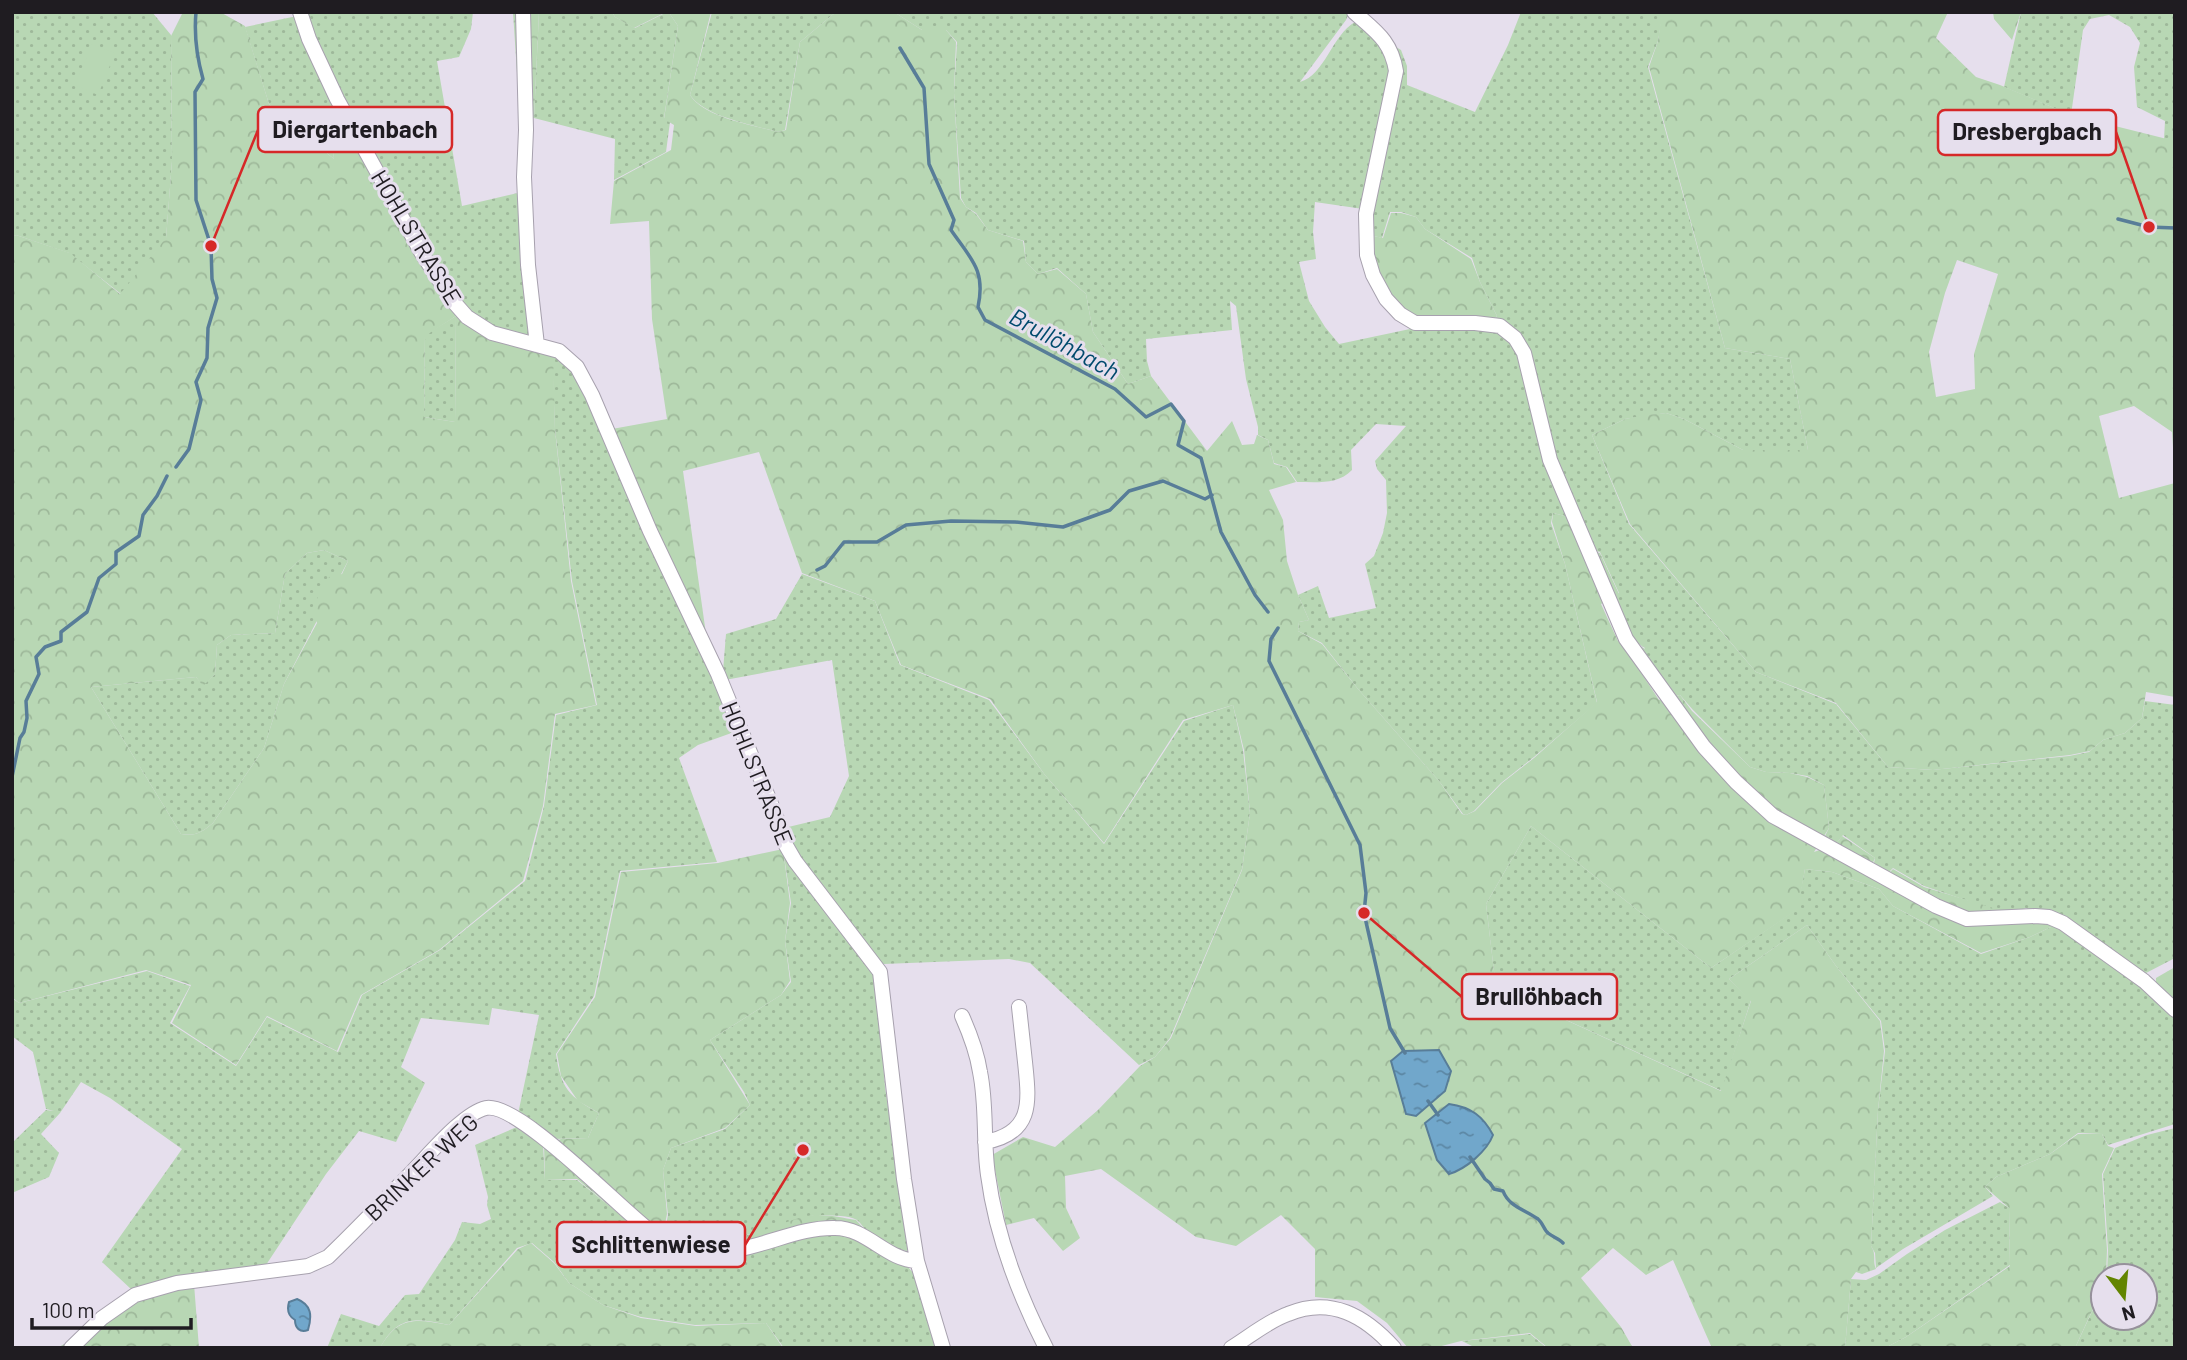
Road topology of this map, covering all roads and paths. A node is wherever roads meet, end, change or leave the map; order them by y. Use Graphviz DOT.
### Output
graph roads {
  1 [pos="300,12"];
  2 [pos="523,12"];
  3 [pos="1354,12"];
  4 [pos="537,345"];
  5 [pos="1019,1007"];
  6 [pos="2175,1010"];
  7 [pos="962,1016"];
  8 [pos="985,1142"];
  9 [pos="917,1261"];
  10 [pos="71,1348"];
  11 [pos="943,1348"];
  12 [pos="1046,1348"];
  13 [pos="1231,1348"];
  14 [pos="1394,1348"];
  1 -- 4 [label="street, HOHLSTRASSE"];
  2 -- 4 [label="street"];
  3 -- 6 [label="street"];
  4 -- 9 [label="street, HOHLSTRASSE"];
  5 -- 8 [label="street"];
  7 -- 8 [label="street"];
  8 -- 12 [label="street"];
  9 -- 10 [label="street, BRINKER WEG"];
  9 -- 11 [label="street, HOHLSTRASSE"];
  13 -- 14 [label="street"];
}
